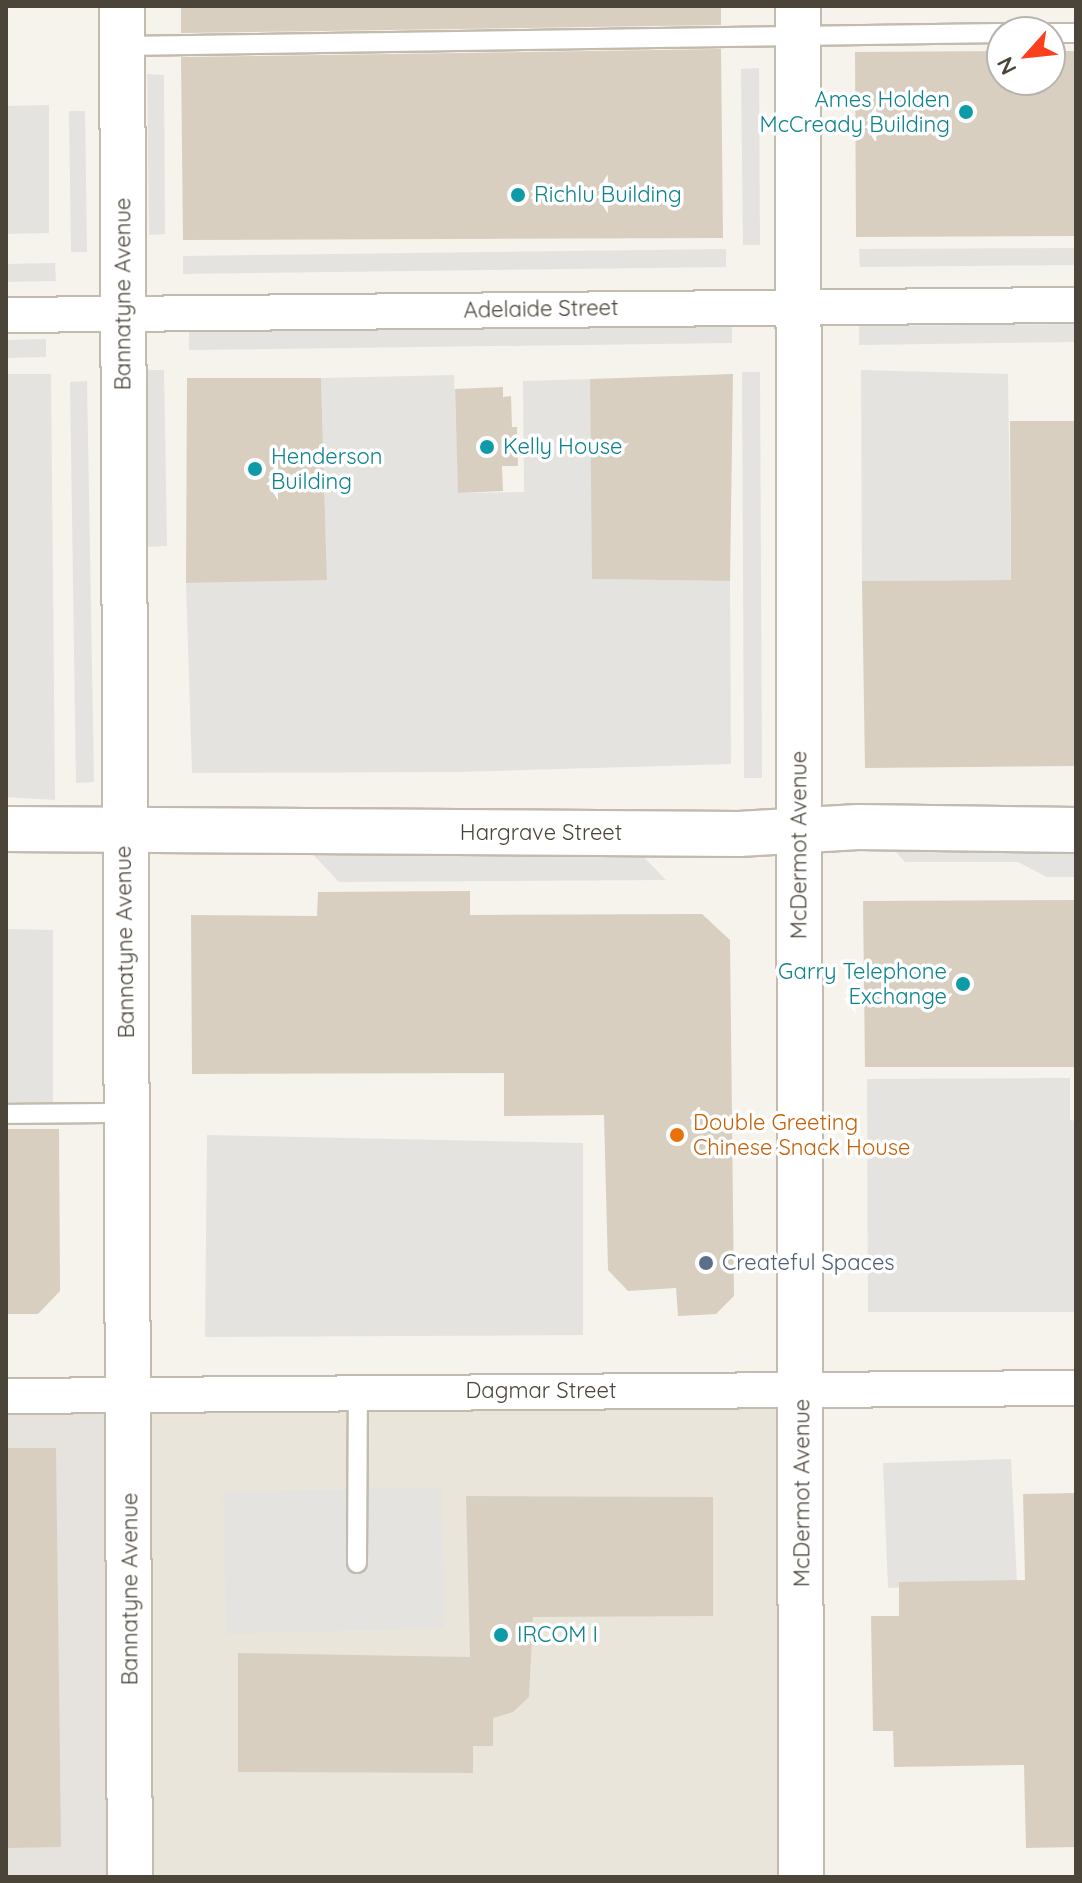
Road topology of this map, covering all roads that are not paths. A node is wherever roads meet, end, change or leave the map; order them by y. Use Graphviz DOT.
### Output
graph roads {
  1 [pos="798,20"];
  2 [pos="122,26"];
  3 [pos="986,32"];
  4 [pos="802,305"];
  5 [pos="1076,305"];
  6 [pos="122,314"];
  7 [pos="6,315"];
  8 [pos="6,829"];
  9 [pos="124,830"];
  10 [pos="799,830"];
  11 [pos="1076,830"];
  12 [pos="127,1113"];
  13 [pos="6,1114"];
  14 [pos="1076,1388"];
  15 [pos="803,1391"];
  16 [pos="358,1392"];
  17 [pos="130,1394"];
  18 [pos="6,1396"];
  19 [pos="357,1563"];
  20 [pos="130,1877"];
  21 [pos="801,1877"];
  1 -- 2 [label="lane"];
  1 -- 3 [label="lane"];
  1 -- 4 [label="street, McDermot Avenue"];
  2 -- 6 [label="street, Bannatyne Avenue"];
  4 -- 5 [label="street, Adelaide Street"];
  4 -- 6 [label="street, Adelaide Street"];
  4 -- 10 [label="street, McDermot Avenue"];
  6 -- 7 [label="street, Adelaide Street"];
  6 -- 9 [label="street, Bannatyne Avenue"];
  8 -- 9 [label="street, Hargrave Street"];
  9 -- 10 [label="street, Hargrave Street"];
  9 -- 12 [label="street, Bannatyne Avenue"];
  10 -- 11 [label="street, Hargrave Street"];
  10 -- 15 [label="street, McDermot Avenue"];
  12 -- 13 [label="lane"];
  12 -- 17 [label="street, Bannatyne Avenue"];
  14 -- 15 [label="street, Dagmar Street"];
  15 -- 16 [label="street, Dagmar Street"];
  15 -- 21 [label="street, McDermot Avenue"];
  16 -- 17 [label="street, Dagmar Street"];
  16 -- 19 [label="lane"];
  17 -- 18 [label="street, Dagmar Street"];
  17 -- 20 [label="street, Bannatyne Avenue"];
}
